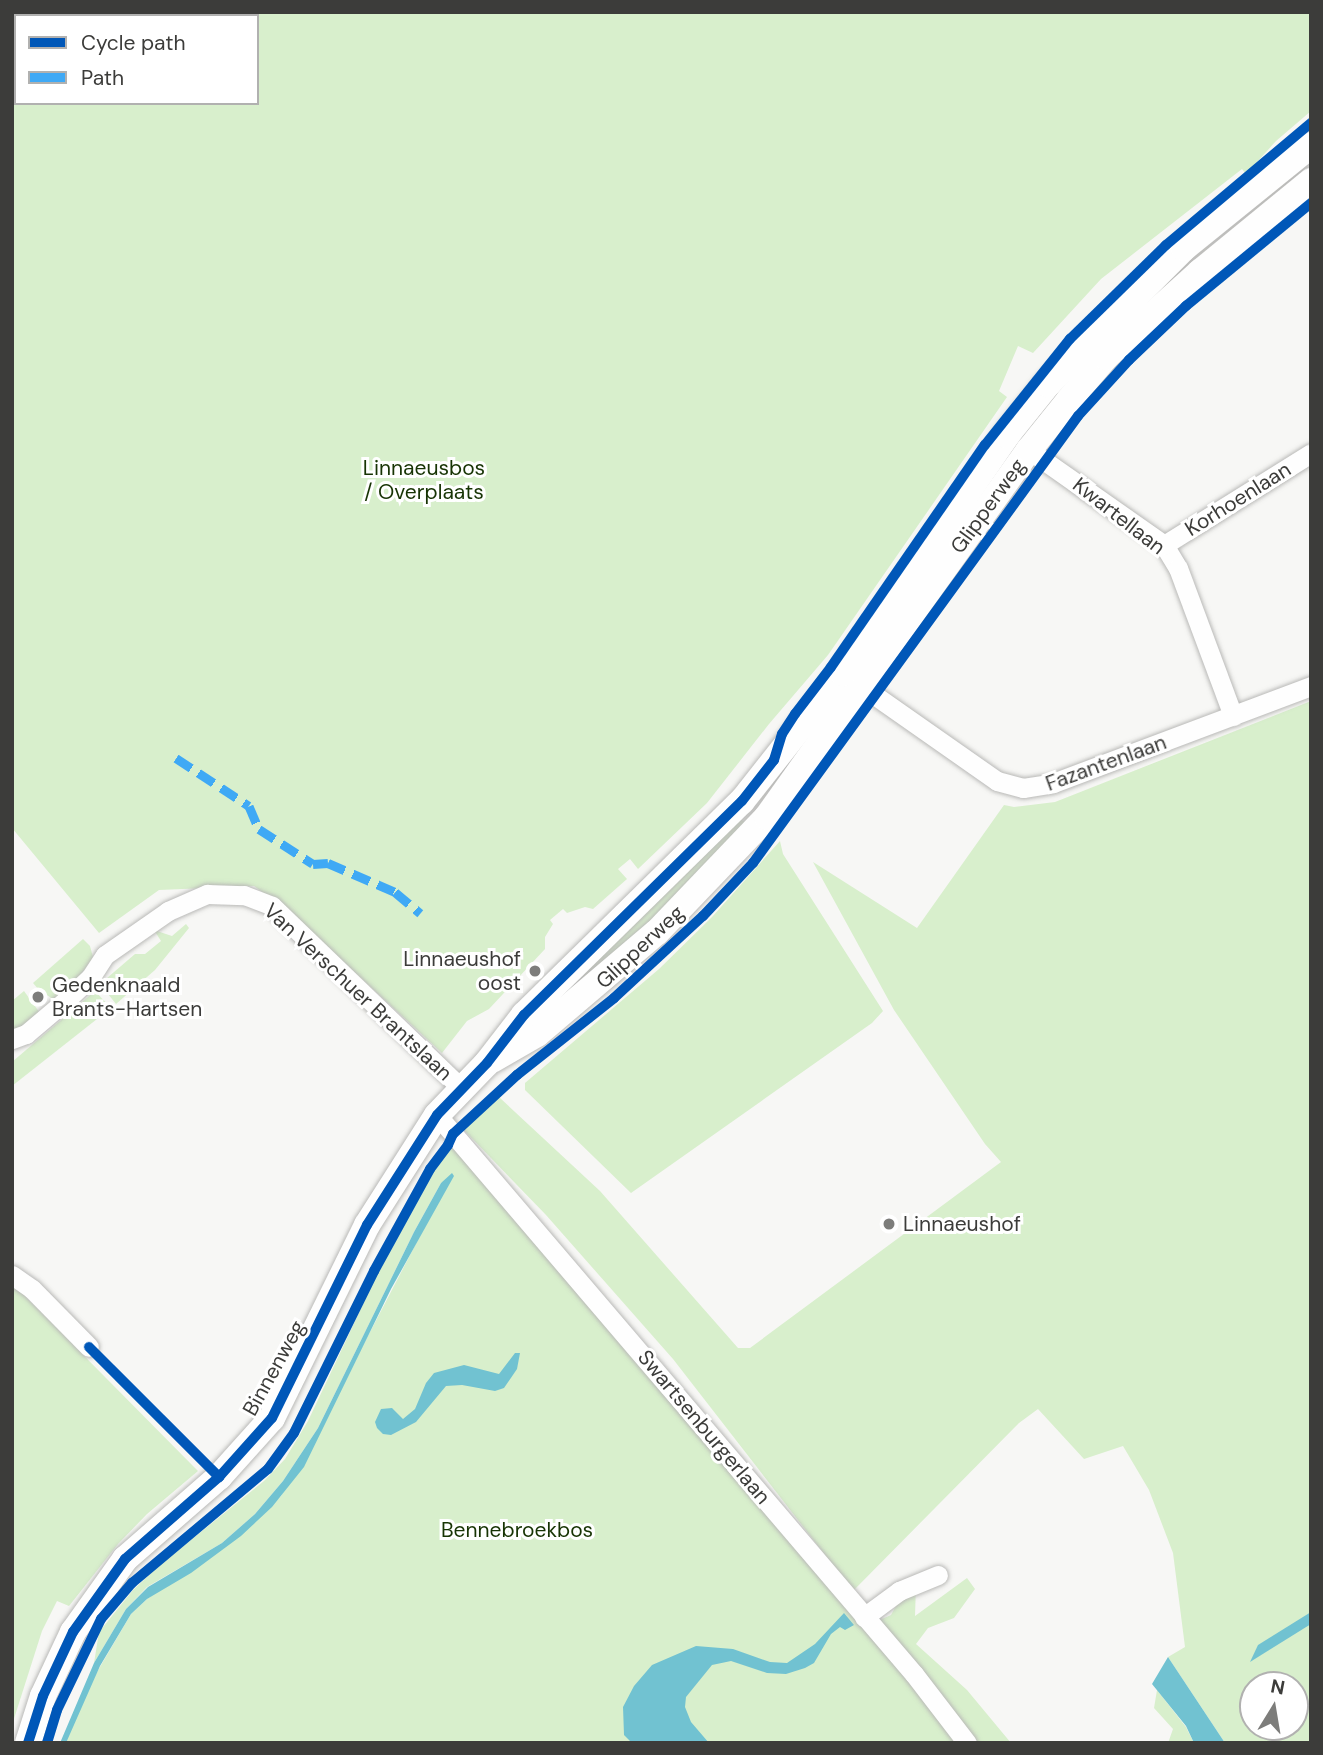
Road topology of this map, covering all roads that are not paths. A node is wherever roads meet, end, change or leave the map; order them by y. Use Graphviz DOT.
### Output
graph roads {
  1 [pos="1311,145"];
  2 [pos="1311,181"];
  3 [pos="1059,392"];
  4 [pos="1007,435"];
  5 [pos="1030,450"];
  6 [pos="1311,453"];
  7 [pos="1164,545"];
  8 [pos="853,680"];
  9 [pos="1311,686"];
  10 [pos="1233,716"];
  11 [pos="12,1039"];
  12 [pos="487,1063"];
  13 [pos="461,1088"];
  14 [pos="437,1115"];
  15 [pos="12,1276"];
  16 [pos="89,1347"];
  17 [pos="938,1575"];
  18 [pos="864,1616"];
  19 [pos="28,1743"];
  20 [pos="967,1743"];
  1 -- 3 [label="street, Glipperweg"];
  2 -- 3 [label="street, Glipperweg"];
  3 -- 4 [label="street, Glipperweg"];
  3 -- 5 [label="street, Glipperweg"];
  4 -- 5 [label="street, Glipperweg"];
  4 -- 8 [label="street, Glipperweg"];
  5 -- 7 [label="street, Kwartellaan"];
  5 -- 8 [label="street, Glipperweg"];
  6 -- 7 [label="street, Korhoenlaan"];
  7 -- 10 [label="street, Kwartellaan"];
  8 -- 10 [label="street, Fazantenlaan"];
  8 -- 12 [label="street, Glipperweg"];
  9 -- 10 [label="street, Fazantenlaan"];
  11 -- 13 [label="street, Van Verschuer Brantslaan"];
  12 -- 13 [label="street, Binnenweg"];
  13 -- 14 [label="street, Binnenweg"];
  14 -- 18 [label="street, Swartsenburgerlaan"];
  14 -- 19 [label="street, Binnenweg"];
  15 -- 16 [label="street"];
  17 -- 18 [label="street"];
  18 -- 20 [label="street, Swartsenburgerlaan"];
}
